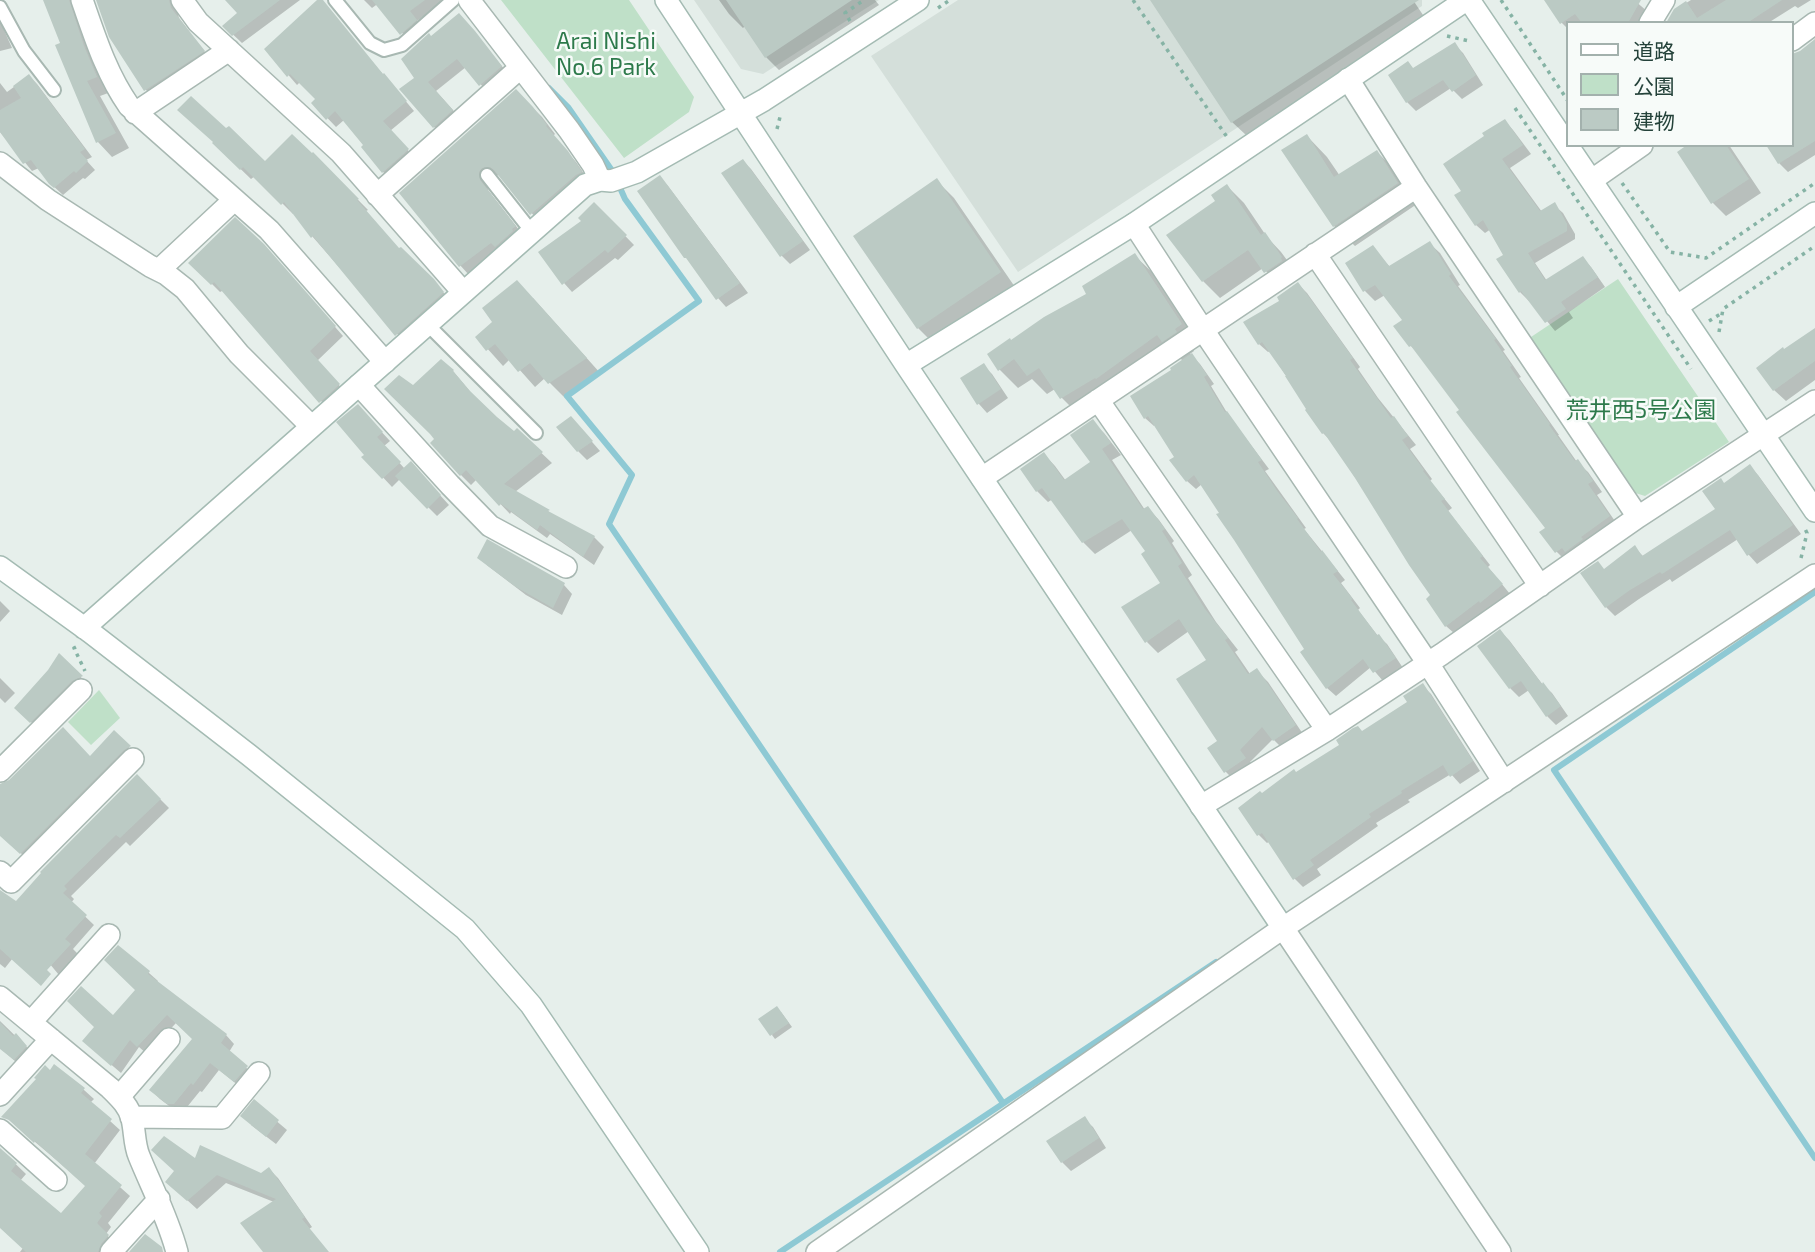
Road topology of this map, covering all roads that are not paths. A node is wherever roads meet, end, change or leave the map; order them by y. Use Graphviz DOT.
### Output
graph roads {
  1 [pos="82,0"];
  2 [pos="182,0"];
  3 [pos="335,0"];
  4 [pos="453,0"];
  5 [pos="469,0"];
  6 [pos="666,0"];
  7 [pos="918,0"];
  8 [pos="1468,0"];
  9 [pos="1664,0"];
  10 [pos="0,7"];
  11 [pos="1651,21"];
  12 [pos="1815,23"];
  13 [pos="1794,39"];
  14 [pos="229,50"];
  15 [pos="520,68"];
  16 [pos="1348,79"];
  17 [pos="54,90"];
  18 [pos="135,113"];
  19 [pos="741,113"];
  20 [pos="1566,142"];
  21 [pos="1569,147"];
  22 [pos="1639,147"];
  23 [pos="0,163"];
  24 [pos="487,175"];
  25 [pos="612,179"];
  26 [pos="1592,180"];
  27 [pos="1416,187"];
  28 [pos="377,195"];
  29 [pos="234,200"];
  30 [pos="1815,214"];
  31 [pos="1134,224"];
  32 [pos="532,232"];
  33 [pos="1315,254"];
  34 [pos="159,270"];
  35 [pos="463,292"];
  36 [pos="1676,307"];
  37 [pos="427,324"];
  38 [pos="1203,330"];
  39 [pos="385,362"];
  40 [pos="906,365"];
  41 [pos="359,385"];
  42 [pos="1098,400"];
  43 [pos="1815,401"];
  44 [pos="311,426"];
  45 [pos="536,433"];
  46 [pos="1764,435"];
  47 [pos="982,478"];
  48 [pos="1638,517"];
  49 [pos="1807,517"];
  50 [pos="0,567"];
  51 [pos="566,567"];
  52 [pos="1807,570"];
  53 [pos="1541,586"];
  54 [pos="87,630"];
  55 [pos="1427,662"];
  56 [pos="81,690"];
  57 [pos="1327,730"];
  58 [pos="133,760"];
  59 [pos="0,771"];
  60 [pos="1504,782"];
  61 [pos="1201,806"];
  62 [pos="0,872"];
  63 [pos="1283,928"];
  64 [pos="109,935"];
  65 [pos="0,997"];
  66 [pos="30,1022"];
  67 [pos="51,1039"];
  68 [pos="169,1039"];
  69 [pos="259,1073"];
  70 [pos="0,1095"];
  71 [pos="119,1097"];
  72 [pos="131,1117"];
  73 [pos="0,1130"];
  74 [pos="57,1180"];
  75 [pos="159,1199"];
  76 [pos="111,1252"];
  77 [pos="177,1252"];
  78 [pos="698,1252"];
  79 [pos="817,1252"];
  80 [pos="1500,1252"];
  1 -- 18 [label="street"];
  2 -- 14 [label="street"];
  3 -- 4 [label="lane"];
  5 -- 15 [label="street"];
  6 -- 19 [label="street"];
  7 -- 19 [label="street"];
  8 -- 16 [label="street"];
  8 -- 20 [label="street"];
  9 -- 11 [label="street"];
  10 -- 17 [label="lane"];
  12 -- 13 [label="street"];
  14 -- 18 [label="street"];
  14 -- 28 [label="street"];
  15 -- 25 [label="street"];
  15 -- 28 [label="street"];
  16 -- 27 [label="street"];
  16 -- 31 [label="street"];
  18 -- 29 [label="street"];
  19 -- 25 [label="street"];
  19 -- 40 [label="street"];
  21 -- 26 [label="street"];
  22 -- 26 [label="street"];
  23 -- 34 [label="street"];
  24 -- 32 [label="lane"];
  25 -- 32 [label="street"];
  26 -- 36 [label="street"];
  27 -- 33 [label="street"];
  27 -- 48 [label="street"];
  28 -- 35 [label="street"];
  29 -- 34 [label="street"];
  29 -- 39 [label="street"];
  30 -- 36 [label="street"];
  31 -- 38 [label="street"];
  31 -- 40 [label="street"];
  32 -- 35 [label="street"];
  33 -- 38 [label="street"];
  33 -- 53 [label="street"];
  34 -- 44 [label="street"];
  35 -- 37 [label="street"];
  36 -- 46 [label="street"];
  37 -- 39 [label="street"];
  37 -- 45 [label="lane"];
  38 -- 42 [label="street"];
  38 -- 55 [label="street"];
  39 -- 41 [label="street"];
  40 -- 47 [label="street"];
  41 -- 44 [label="street"];
  41 -- 51 [label="street"];
  42 -- 47 [label="street"];
  42 -- 57 [label="street"];
  43 -- 46 [label="street"];
  44 -- 54 [label="street"];
  46 -- 48 [label="street"];
  46 -- 49 [label="street"];
  47 -- 61 [label="street"];
  48 -- 53 [label="street"];
  50 -- 54 [label="street"];
  52 -- 60 [label="street"];
  53 -- 55 [label="street"];
  54 -- 78 [label="street"];
  55 -- 57 [label="street"];
  55 -- 60 [label="street"];
  56 -- 59 [label="street"];
  57 -- 61 [label="street"];
  58 -- 62 [label="street"];
  60 -- 63 [label="street"];
  61 -- 63 [label="street"];
  63 -- 79 [label="street"];
  63 -- 80 [label="street"];
  64 -- 66 [label="street"];
  65 -- 66 [label="street"];
  66 -- 67 [label="street"];
  67 -- 70 [label="street"];
  67 -- 71 [label="street"];
  68 -- 71 [label="street"];
  69 -- 72 [label="street"];
  71 -- 72 [label="street"];
  72 -- 75 [label="street"];
  73 -- 74 [label="street"];
  75 -- 76 [label="street"];
  75 -- 77 [label="street"];
}
